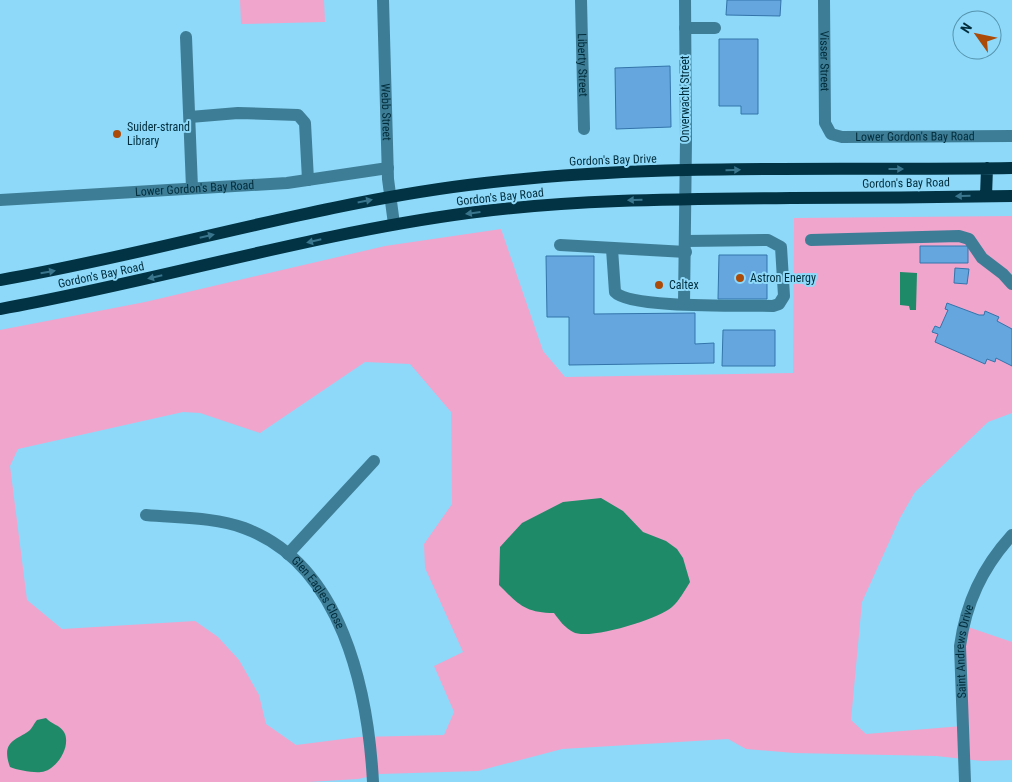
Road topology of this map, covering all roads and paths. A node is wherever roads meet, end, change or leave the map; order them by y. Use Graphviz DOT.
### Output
graph roads {
  1 [pos="383,0"];
  2 [pos="581,0"];
  3 [pos="684,0"];
  4 [pos="824,0"];
  5 [pos="685,28"];
  6 [pos="716,28"];
  7 [pos="186,37"];
  8 [pos="190,117"];
  9 [pos="825,123"];
  10 [pos="584,129"];
  11 [pos="1012,136"];
  12 [pos="388,168"];
  13 [pos="987,168"];
  14 [pos="1012,168"];
  15 [pos="685,171"];
  16 [pos="543,177"];
  17 [pos="308,180"];
  18 [pos="192,188"];
  19 [pos="389,196"];
  20 [pos="986,196"];
  21 [pos="1012,196"];
  22 [pos="684,199"];
  23 [pos="0,200"];
  24 [pos="394,224"];
  25 [pos="811,240"];
  26 [pos="560,245"];
  27 [pos="686,246"];
  28 [pos="612,249"];
  29 [pos="0,280"];
  30 [pos="1012,284"];
  31 [pos="684,304"];
  32 [pos="0,309"];
  33 [pos="374,461"];
  34 [pos="146,515"];
  35 [pos="1012,534"];
  36 [pos="288,554"];
  37 [pos="373,782"];
  38 [pos="965,782"];
  1 -- 12 [label="street, Webb Street"];
  2 -- 10 [label="street, Liberty Street"];
  3 -- 5 [label="street, Onverwacht Street"];
  4 -- 9 [label="street, Visser Street"];
  5 -- 6 [label="street"];
  5 -- 15 [label="street, Onverwacht Street"];
  7 -- 8 [label="street"];
  8 -- 17 [label="street"];
  8 -- 18 [label="street"];
  9 -- 11 [label="street, Lower Gordon's Bay Road"];
  12 -- 17 [label="street, Lower Gordon's Bay Road"];
  12 -- 19 [label="street, Webb Street"];
  13 -- 14 [label="main road, Gordon's Bay Road"];
  15 -- 13 [label="main road, Gordon's Bay Road, one-way"];
  13 -- 20 [label="main road"];
  15 -- 16 [label="main road, Gordon's Bay Drive"];
  15 -- 22 [label="street, Onverwacht Street"];
  16 -- 19 [label="main road, Gordon's Bay Road"];
  17 -- 18 [label="street, Lower Gordon's Bay Road"];
  18 -- 23 [label="street, Lower Gordon's Bay Road"];
  19 -- 24 [label="street, Webb Street"];
  29 -- 19 [label="main road, Gordon's Bay Road, one-way"];
  20 -- 21 [label="main road, Gordon's Bay Road"];
  20 -- 22 [label="main road, Gordon's Bay Road, one-way"];
  22 -- 24 [label="main road, Gordon's Bay Road, one-way"];
  22 -- 27 [label="street, Onverwacht Street"];
  24 -- 32 [label="main road, Gordon's Bay Road, one-way"];
  25 -- 30 [label="street"];
  26 -- 28 [label="street"];
  27 -- 28 [label="street"];
  27 -- 31 [label="street, Onverwacht Street"];
  27 -- 31 [label="street"];
  28 -- 31 [label="street"];
  33 -- 36 [label="street"];
  34 -- 36 [label="street, Glen Eagles Close"];
  35 -- 38 [label="street, Saint Andrews Drive"];
  36 -- 37 [label="street, Glen Eagles Close"];
}
